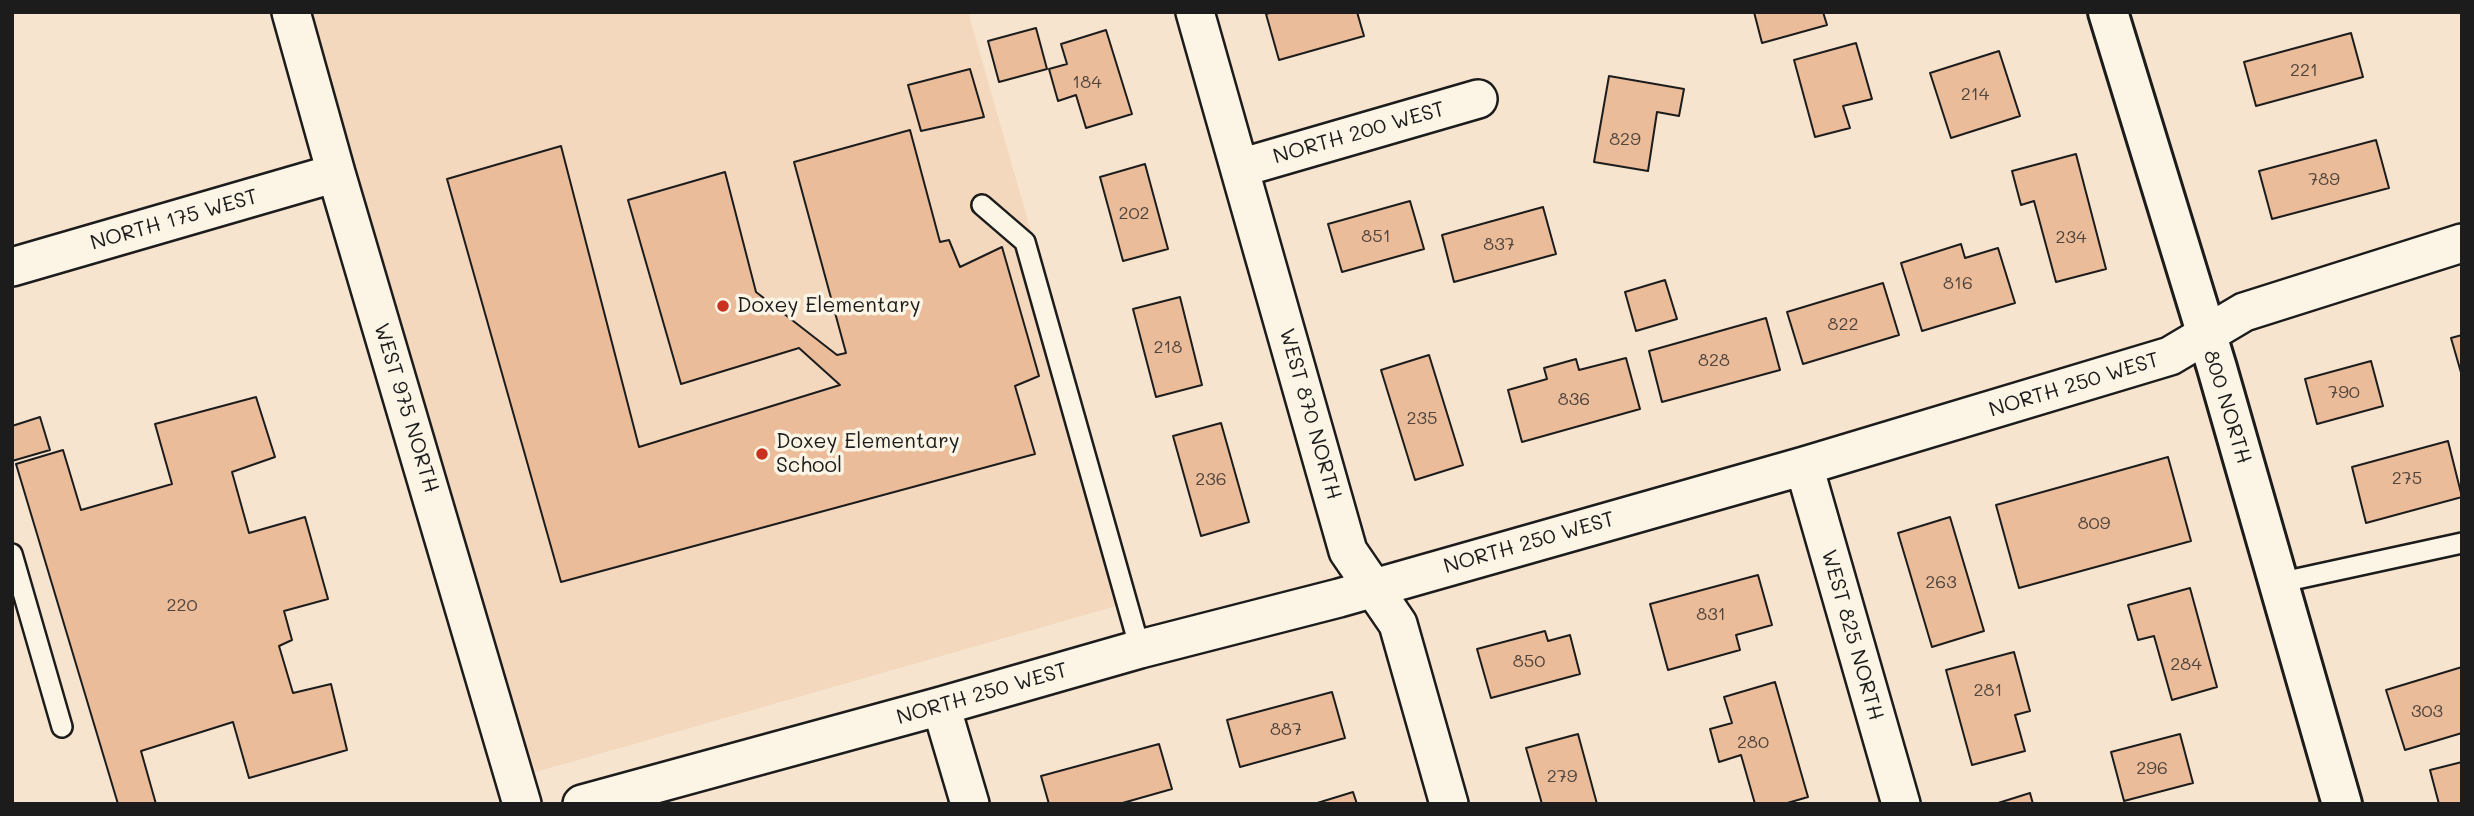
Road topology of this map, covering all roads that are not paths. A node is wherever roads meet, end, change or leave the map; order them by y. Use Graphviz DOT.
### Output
graph roads {
  1 [pos="291,12"];
  2 [pos="1195,12"];
  3 [pos="2108,12"];
  4 [pos="1478,99"];
  5 [pos="1240,168"];
  6 [pos="336,173"];
  7 [pos="982,205"];
  8 [pos="2462,243"];
  9 [pos="12,267"];
  10 [pos="2205,334"];
  11 [pos="1804,466"];
  12 [pos="2462,543"];
  13 [pos="12,554"];
  14 [pos="2278,583"];
  15 [pos="1374,587"];
  16 [pos="1140,649"];
  17 [pos="941,706"];
  18 [pos="62,727"];
  19 [pos="523,804"];
  20 [pos="582,804"];
  21 [pos="970,804"];
  22 [pos="1449,804"];
  23 [pos="1900,804"];
  24 [pos="2342,804"];
  1 -- 6 [label="street, WEST 975 NORTH"];
  2 -- 5 [label="street, WEST 870 NORTH"];
  3 -- 10 [label="street, 800 NORTH"];
  4 -- 5 [label="street, NORTH 200 WEST"];
  5 -- 15 [label="street, WEST 870 NORTH"];
  6 -- 9 [label="street, NORTH 175 WEST"];
  6 -- 19 [label="street, WEST 975 NORTH"];
  7 -- 16 [label="lane"];
  8 -- 10 [label="street, NORTH 250 WEST"];
  10 -- 11 [label="street, NORTH 250 WEST"];
  10 -- 14 [label="street, 800 NORTH"];
  11 -- 15 [label="street, NORTH 250 WEST"];
  11 -- 23 [label="street, WEST 825 NORTH"];
  12 -- 14 [label="lane"];
  13 -- 18 [label="lane"];
  14 -- 24 [label="street, 800 NORTH"];
  15 -- 16 [label="street, NORTH 250 WEST"];
  15 -- 22 [label="street, WEST 870 NORTH"];
  16 -- 17 [label="street, NORTH 250 WEST"];
  17 -- 20 [label="street, NORTH 250 WEST"];
  17 -- 21 [label="street"];
}
